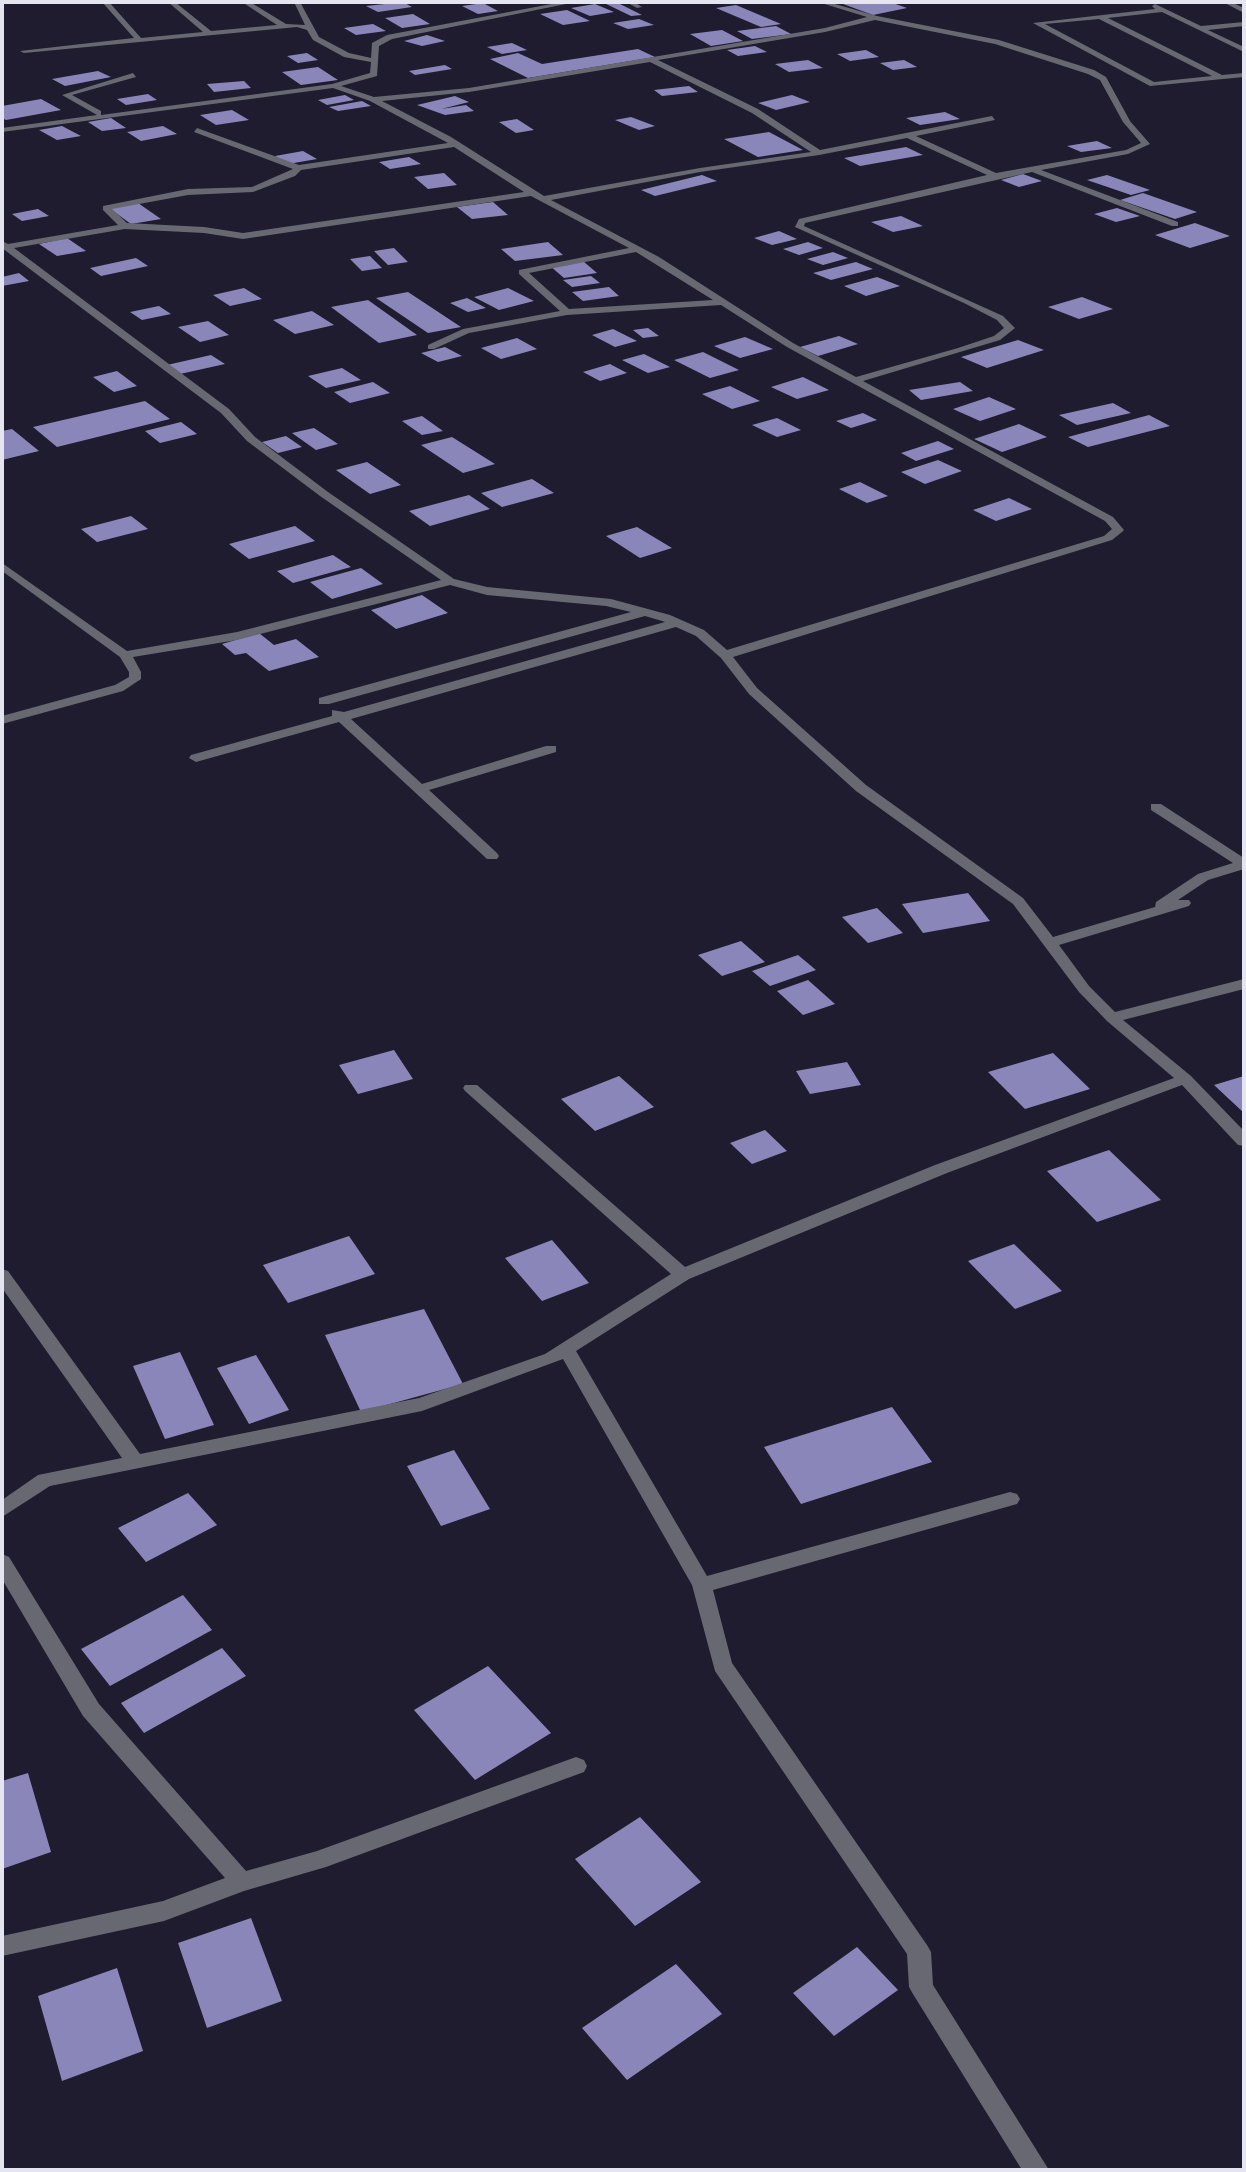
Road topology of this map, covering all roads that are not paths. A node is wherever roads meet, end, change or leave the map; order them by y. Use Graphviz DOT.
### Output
graph roads {
  1 [pos="105,2"];
  2 [pos="171,2"];
  3 [pos="245,2"];
  4 [pos="297,2"];
  5 [pos="573,2"];
  6 [pos="629,2"];
  7 [pos="821,2"];
  8 [pos="1146,2"];
  9 [pos="1226,2"];
  10 [pos="639,7"];
  11 [pos="1163,10"];
  12 [pos="1244,11"];
  13 [pos="1100,17"];
  14 [pos="876,18"];
  15 [pos="1244,24"];
  16 [pos="284,26"];
  17 [pos="310,28"];
  18 [pos="1199,28"];
  19 [pos="208,32"];
  20 [pos="138,39"];
  21 [pos="1244,50"];
  22 [pos="24,51"];
  23 [pos="652,60"];
  24 [pos="375,61"];
  25 [pos="133,75"];
  26 [pos="1244,75"];
  27 [pos="1220,77"];
  28 [pos="333,86"];
  29 [pos="373,99"];
  30 [pos="100,114"];
  31 [pos="992,118"];
  32 [pos="2,130"];
  33 [pos="197,130"];
  34 [pos="910,136"];
  35 [pos="455,144"];
  36 [pos="819,153"];
  37 [pos="298,168"];
  38 [pos="1034,170"];
  39 [pos="995,176"];
  40 [pos="532,193"];
  41 [pos="542,199"];
  42 [pos="1175,224"];
  43 [pos="125,226"];
  44 [pos="4,246"];
  45 [pos="637,249"];
  46 [pos="723,302"];
  47 [pos="567,312"];
  48 [pos="431,347"];
  49 [pos="855,380"];
  50 [pos="2,566"];
  51 [pos="450,581"];
  52 [pos="645,612"];
  53 [pos="676,623"];
  54 [pos="125,655"];
  55 [pos="725,655"];
  56 [pos="341,717"];
  57 [pos="2,720"];
  58 [pos="551,749"];
  59 [pos="196,758"];
  60 [pos="419,789"];
  61 [pos="1156,807"];
  62 [pos="492,856"];
  63 [pos="1244,864"];
  64 [pos="1184,903"];
  65 [pos="1147,914"];
  66 [pos="1050,943"];
  67 [pos="1244,984"];
  68 [pos="1112,1018"];
  69 [pos="1185,1079"];
  70 [pos="471,1088"];
  71 [pos="1244,1141"];
  72 [pos="2,1275"];
  73 [pos="683,1275"];
  74 [pos="566,1349"];
  75 [pos="136,1463"];
  76 [pos="1010,1499"];
  77 [pos="2,1510"];
  78 [pos="2,1562"];
  79 [pos="702,1585"];
  80 [pos="576,1766"];
  81 [pos="242,1882"];
  82 [pos="2,1946"];
  83 [pos="1036,2170"];
  1 -- 20 [label="street"];
  2 -- 19 [label="street"];
  3 -- 16 [label="street"];
  4 -- 17 [label="street"];
  5 -- 24 [label="street"];
  6 -- 10 [label="street"];
  7 -- 14 [label="street"];
  8 -- 11 [label="street"];
  9 -- 12 [label="street"];
  11 -- 13 [label="street"];
  11 -- 18 [label="street"];
  13 -- 27 [label="street"];
  13 -- 27 [label="street"];
  14 -- 23 [label="street"];
  14 -- 38 [label="street"];
  15 -- 18 [label="street"];
  16 -- 17 [label="street"];
  16 -- 19 [label="street"];
  17 -- 24 [label="street"];
  18 -- 21 [label="street"];
  19 -- 20 [label="street"];
  20 -- 22 [label="street"];
  23 -- 29 [label="street"];
  23 -- 36 [label="street"];
  24 -- 28 [label="street"];
  25 -- 30 [label="street"];
  26 -- 27 [label="street"];
  28 -- 29 [label="street"];
  28 -- 30 [label="street"];
  29 -- 35 [label="street"];
  30 -- 32 [label="street"];
  31 -- 34 [label="street"];
  33 -- 37 [label="street"];
  34 -- 36 [label="street"];
  34 -- 39 [label="street"];
  35 -- 37 [label="street"];
  35 -- 40 [label="street"];
  36 -- 41 [label="street"];
  37 -- 43 [label="street"];
  38 -- 39 [label="street"];
  38 -- 42 [label="street"];
  39 -- 49 [label="street"];
  40 -- 41 [label="street"];
  40 -- 43 [label="street"];
  41 -- 45 [label="street"];
  43 -- 44 [label="street"];
  44 -- 51 [label="street"];
  45 -- 46 [label="street"];
  45 -- 47 [label="street"];
  46 -- 47 [label="street"];
  46 -- 49 [label="street"];
  47 -- 48 [label="street"];
  49 -- 55 [label="street"];
  50 -- 54 [label="street"];
  51 -- 52 [label="street"];
  51 -- 54 [label="street"];
  52 -- 53 [label="street"];
  52 -- 56 [label="street"];
  53 -- 55 [label="street"];
  53 -- 56 [label="street"];
  54 -- 57 [label="street"];
  55 -- 66 [label="street"];
  56 -- 59 [label="street"];
  56 -- 60 [label="street"];
  58 -- 60 [label="street"];
  60 -- 62 [label="street"];
  61 -- 63 [label="street"];
  63 -- 65 [label="street"];
  64 -- 65 [label="street"];
  65 -- 66 [label="street"];
  66 -- 68 [label="street"];
  67 -- 68 [label="street"];
  68 -- 69 [label="street"];
  69 -- 71 [label="street"];
  69 -- 73 [label="street"];
  70 -- 73 [label="street"];
  72 -- 75 [label="street"];
  73 -- 74 [label="street"];
  74 -- 75 [label="street"];
  74 -- 79 [label="street"];
  75 -- 77 [label="street"];
  76 -- 79 [label="street"];
  78 -- 81 [label="street"];
  79 -- 83 [label="street"];
  80 -- 81 [label="street"];
  81 -- 82 [label="street"];
}
